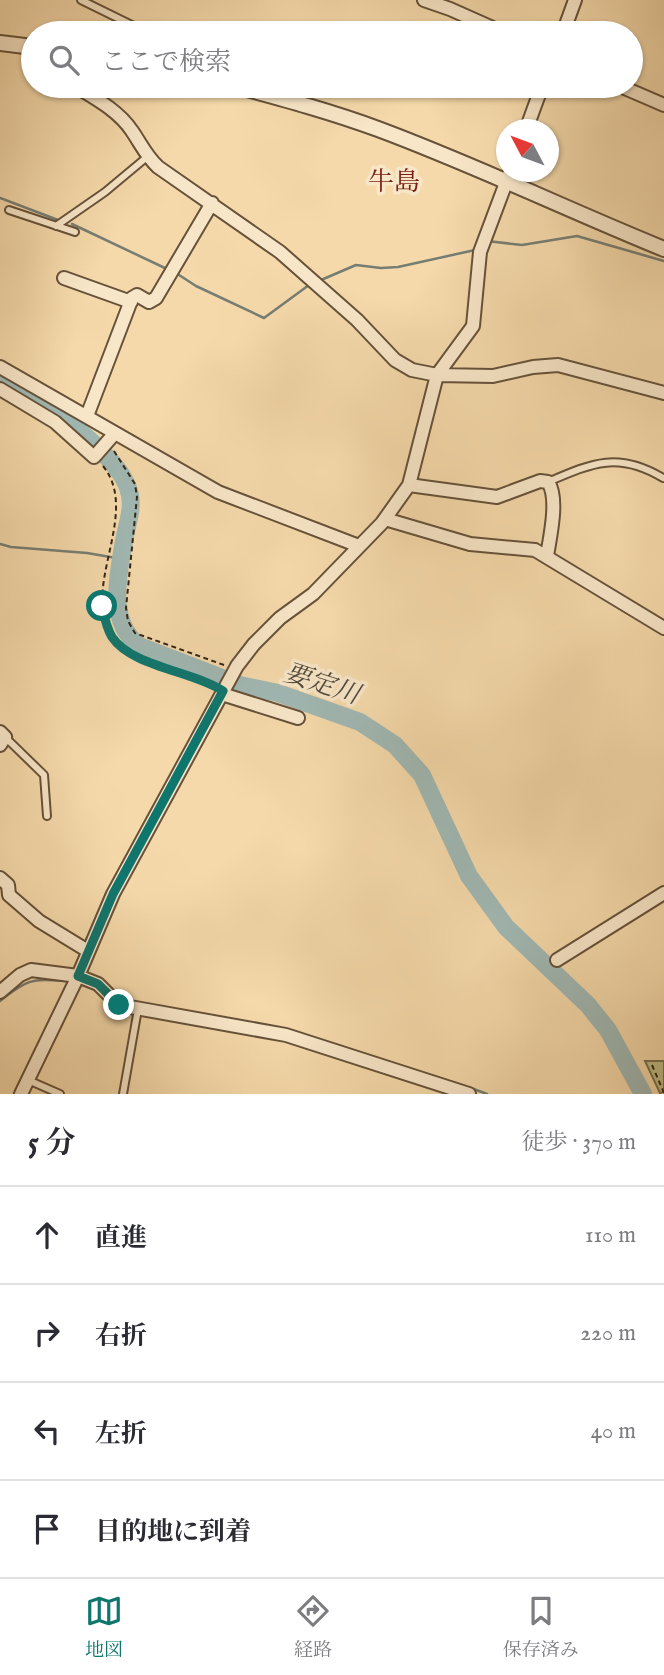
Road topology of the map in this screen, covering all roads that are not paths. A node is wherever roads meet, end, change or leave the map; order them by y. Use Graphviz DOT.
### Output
graph roads {
  1 [pos="81,0"];
  2 [pos="424,0"];
  3 [pos="575,0"];
  4 [pos="124,21"];
  5 [pos="477,21"];
  6 [pos="567,21"];
  7 [pos="0,43"];
  8 [pos="21,46"];
  9 [pos="643,96"];
  10 [pos="92,98"];
  11 [pos="281,98"];
  12 [pos="538,98"];
  13 [pos="664,105"];
  14 [pos="530,119"];
  15 [pos="147,157"];
  16 [pos="496,171"];
  17 [pos="507,182"];
  18 [pos="522,182"];
  19 [pos="212,203"];
  20 [pos="9,210"];
  21 [pos="56,226"];
  22 [pos="75,232"];
  23 [pos="664,248"];
  24 [pos="64,278"];
  25 [pos="131,302"];
  26 [pos="0,367"];
  27 [pos="437,376"];
  28 [pos="0,389"];
  29 [pos="664,393"];
  30 [pos="87,416"];
  31 [pos="103,446"];
  32 [pos="663,478"];
  33 [pos="548,482"];
  34 [pos="409,485"];
  35 [pos="385,519"];
  36 [pos="359,546"];
  37 [pos="547,556"];
  38 [pos="664,628"];
  39 [pos="223,691"];
  40 [pos="298,718"];
  41 [pos="2,738"];
  42 [pos="47,816"];
  43 [pos="0,878"];
  44 [pos="664,893"];
  45 [pos="88,951"];
  46 [pos="557,960"];
  47 [pos="78,976"];
  48 [pos="0,992"];
  49 [pos="138,1009"];
  50 [pos="26,1080"];
  51 [pos="20,1094"];
  52 [pos="60,1094"];
  53 [pos="123,1094"];
  54 [pos="470,1094"];
  1 -- 4 [label="lane"];
  2 -- 5 [label="street"];
  3 -- 6 [label="street"];
  7 -- 8 [label="street"];
  9 -- 13 [label="street"];
  10 -- 15 [label="street"];
  11 -- 16 [label="street"];
  12 -- 14 [label="street"];
  15 -- 19 [label="street"];
  15 -- 21 [label="lane"];
  17 -- 27 [label="street"];
  18 -- 23 [label="street"];
  19 -- 25 [label="street"];
  19 -- 27 [label="street"];
  20 -- 21 [label="lane"];
  21 -- 22 [label="lane"];
  24 -- 25 [label="street"];
  25 -- 30 [label="street"];
  26 -- 30 [label="street"];
  27 -- 29 [label="street"];
  27 -- 34 [label="street"];
  28 -- 31 [label="street"];
  30 -- 31 [label="street"];
  31 -- 36 [label="street"];
  32 -- 33 [label="lane"];
  33 -- 34 [label="street"];
  33 -- 37 [label="street"];
  34 -- 35 [label="street"];
  35 -- 36 [label="street"];
  35 -- 37 [label="street"];
  36 -- 39 [label="street"];
  37 -- 38 [label="street"];
  39 -- 40 [label="street"];
  39 -- 45 [label="street"];
  41 -- 42 [label="lane"];
  43 -- 45 [label="street"];
  44 -- 46 [label="street"];
  45 -- 47 [label="street"];
  47 -- 48 [label="street"];
  47 -- 49 [label="street"];
  47 -- 50 [label="street"];
  49 -- 53 [label="lane"];
  49 -- 54 [label="street"];
  50 -- 51 [label="street"];
  50 -- 52 [label="lane"];
}
